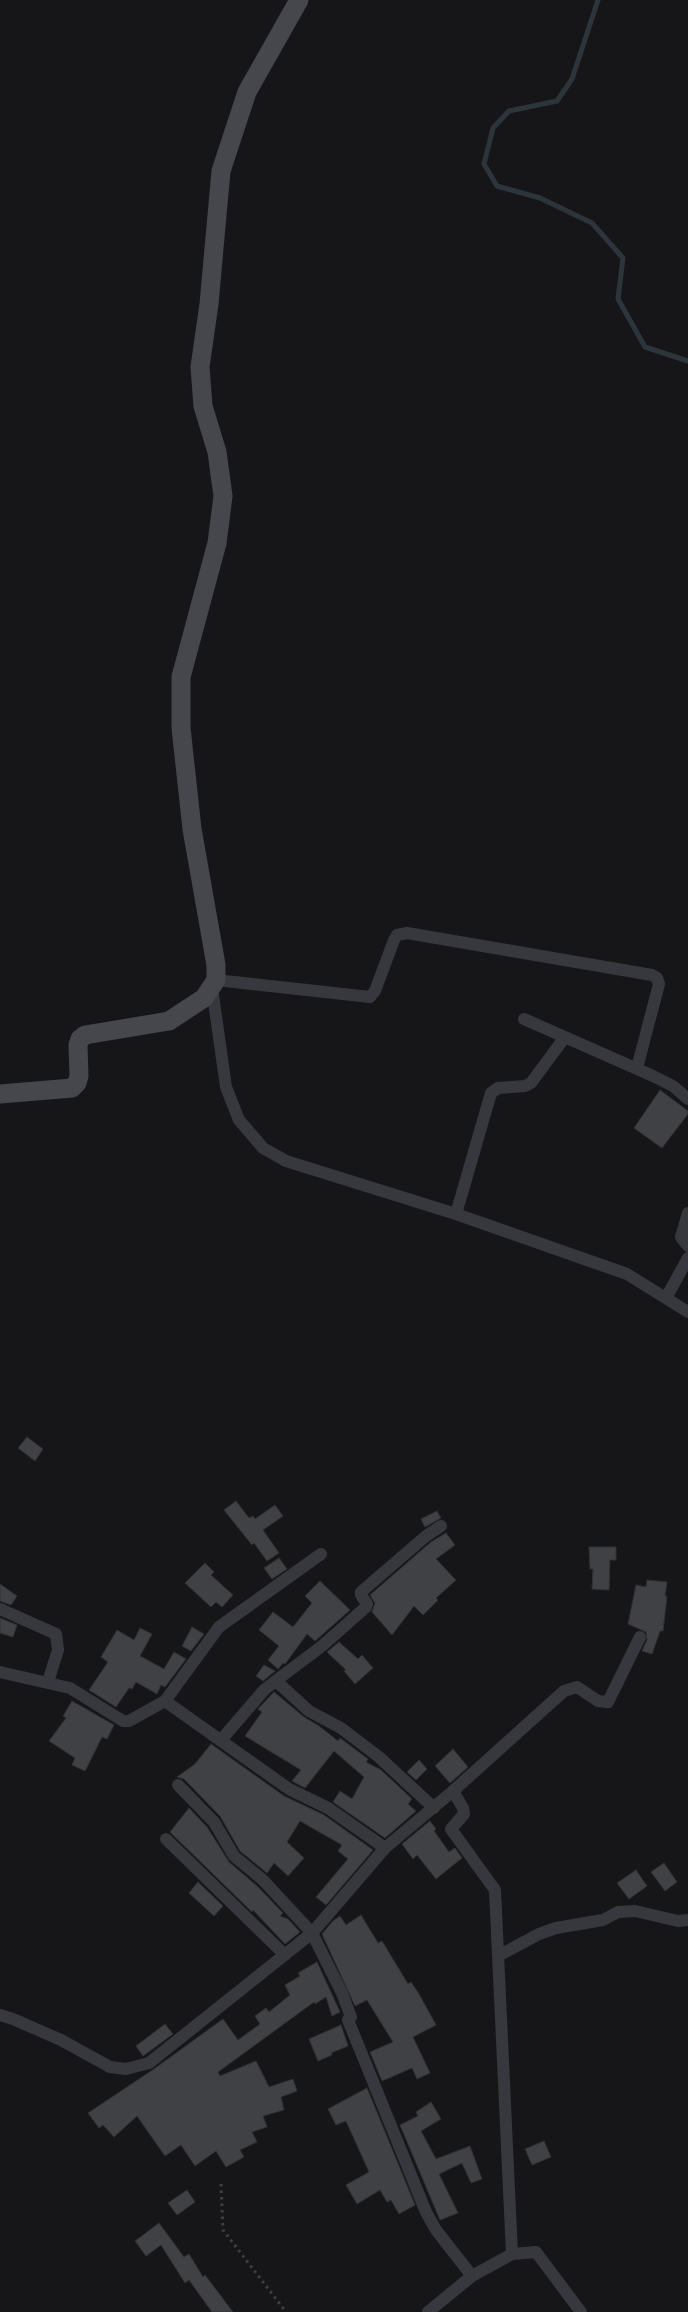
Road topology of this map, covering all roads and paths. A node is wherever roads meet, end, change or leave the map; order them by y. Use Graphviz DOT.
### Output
graph roads {
  1 [pos="300,0"];
  2 [pos="214,984"];
  3 [pos="524,1019"];
  4 [pos="565,1037"];
  5 [pos="637,1068"];
  6 [pos="0,1094"];
  7 [pos="688,1099"];
  8 [pos="456,1214"];
  9 [pos="688,1214"];
  10 [pos="688,1246"];
  11 [pos="688,1258"];
  12 [pos="666,1298"];
  13 [pos="688,1312"];
  14 [pos="441,1526"];
  15 [pos="321,1554"];
  16 [pos="0,1609"];
  17 [pos="640,1637"];
  18 [pos="0,1672"];
  19 [pos="276,1681"];
  20 [pos="48,1682"];
  21 [pos="165,1701"];
  22 [pos="221,1740"];
  23 [pos="178,1785"];
  24 [pos="453,1791"];
  25 [pos="434,1808"];
  26 [pos="166,1839"];
  27 [pos="385,1848"];
  28 [pos="688,1920"];
  29 [pos="312,1933"];
  30 [pos="285,1956"];
  31 [pos="498,1956"];
  32 [pos="0,2016"];
  33 [pos="221,2184"];
  34 [pos="512,2254"];
  35 [pos="472,2276"];
  36 [pos="286,2312"];
  37 [pos="428,2312"];
  38 [pos="581,2312"];
  1 -- 2 [label="street"];
  2 -- 5 [label="street"];
  2 -- 6 [label="street"];
  2 -- 8 [label="street"];
  3 -- 4 [label="street"];
  4 -- 5 [label="street"];
  4 -- 8 [label="street"];
  5 -- 7 [label="street"];
  8 -- 12 [label="street"];
  9 -- 10 [label="street"];
  11 -- 12 [label="street"];
  12 -- 13 [label="street"];
  14 -- 19 [label="street"];
  15 -- 21 [label="street"];
  16 -- 20 [label="street"];
  17 -- 24 [label="street"];
  18 -- 20 [label="street"];
  19 -- 22 [label="street"];
  19 -- 25 [label="street"];
  20 -- 21 [label="street"];
  21 -- 22 [label="street"];
  22 -- 27 [label="street"];
  23 -- 29 [label="street"];
  24 -- 25 [label="street"];
  24 -- 31 [label="street"];
  25 -- 27 [label="street"];
  26 -- 30 [label="street"];
  27 -- 29 [label="street"];
  28 -- 31 [label="street"];
  29 -- 30 [label="street"];
  29 -- 35 [label="street"];
  30 -- 32 [label="street"];
  31 -- 34 [label="street"];
  33 -- 36 [label="path"];
  34 -- 35 [label="street"];
  34 -- 38 [label="street"];
  35 -- 37 [label="street"];
}
